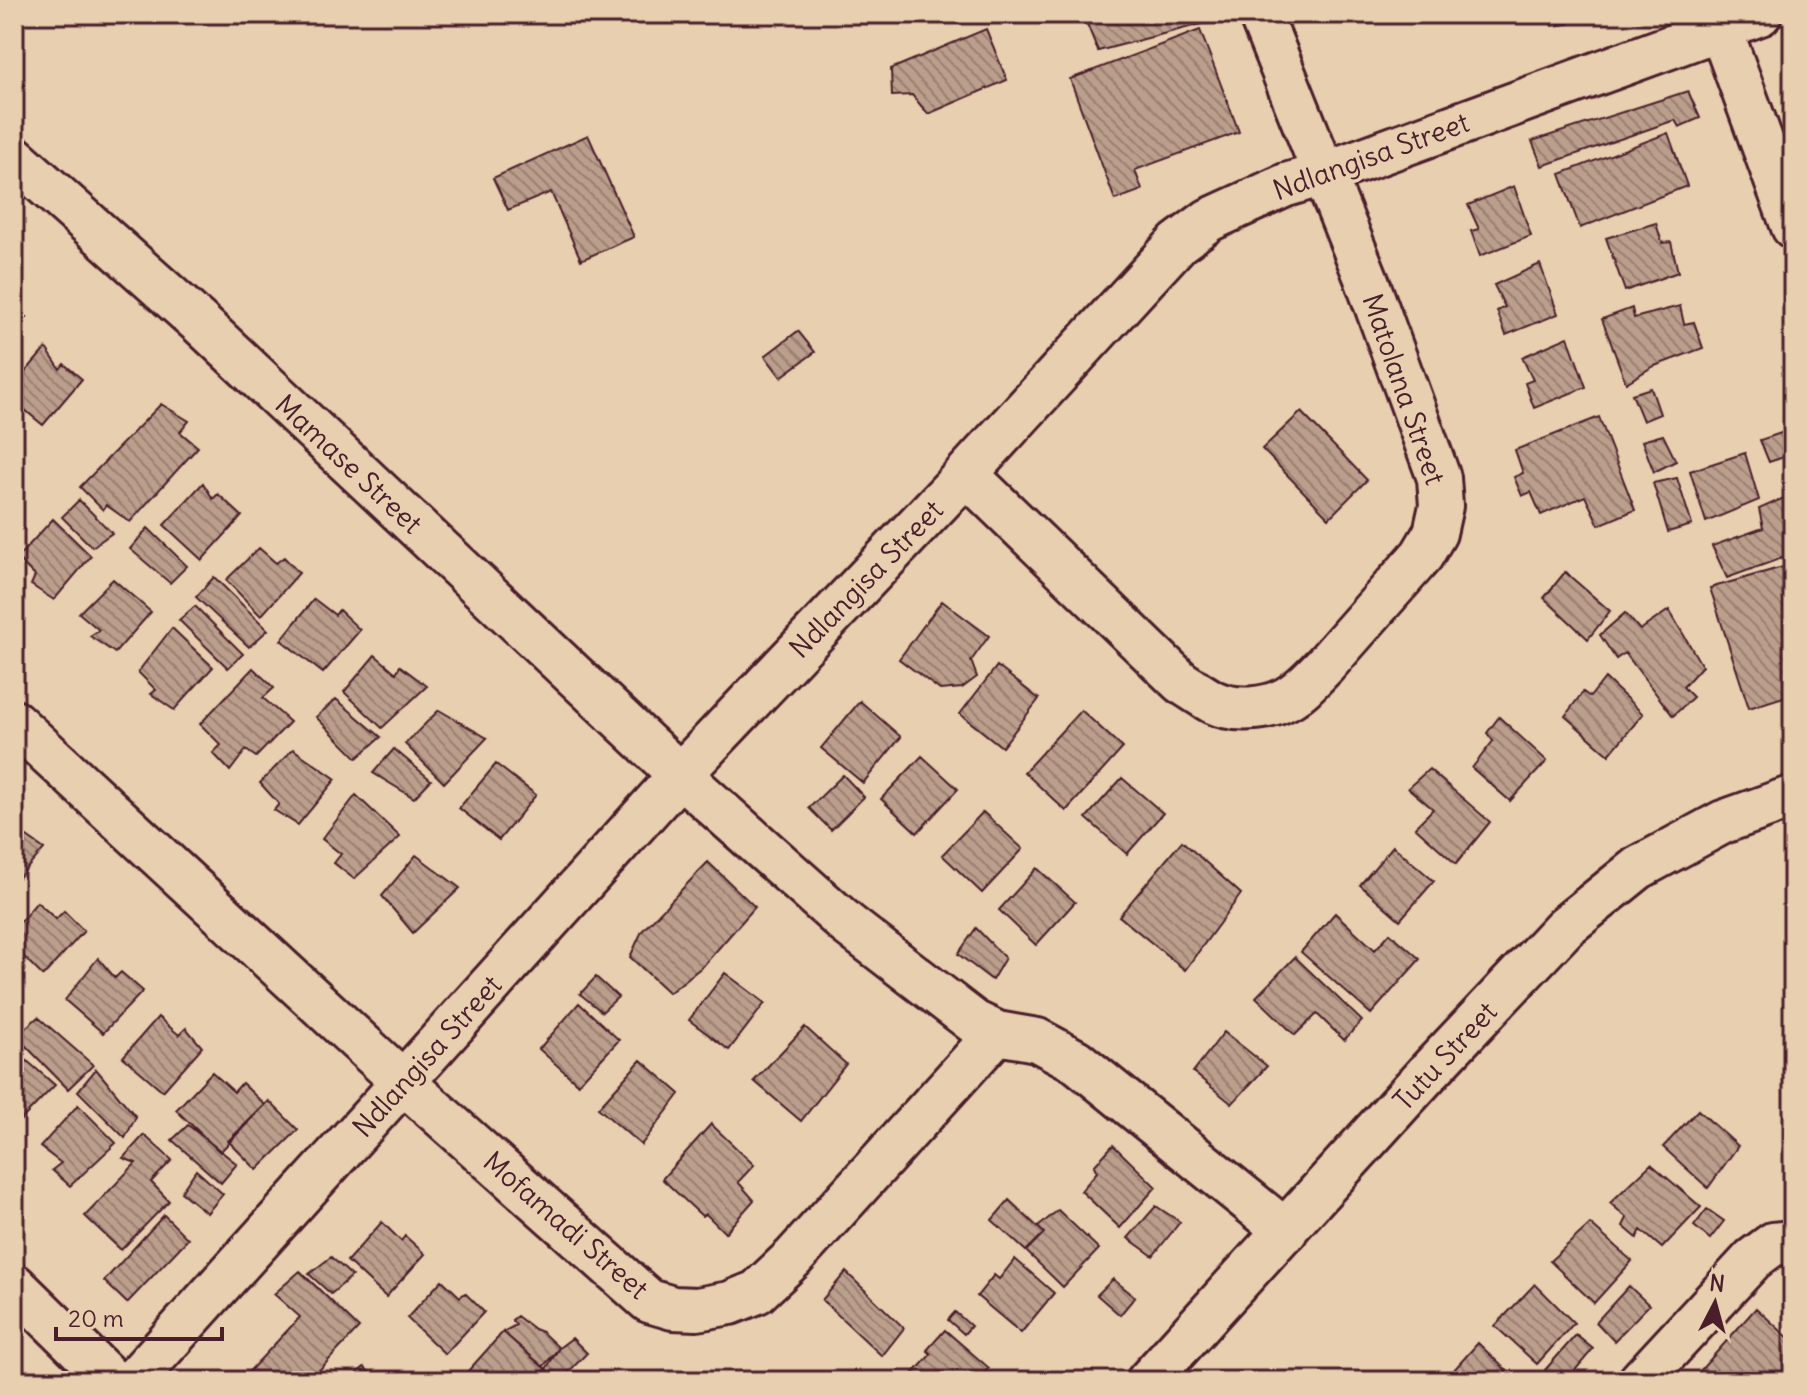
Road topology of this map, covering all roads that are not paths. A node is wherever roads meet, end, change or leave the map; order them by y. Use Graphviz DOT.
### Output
graph roads {
  1 [pos="1260,14"];
  2 [pos="1760,14"];
  3 [pos="1718,21"];
  4 [pos="14,157"];
  5 [pos="1323,174"];
  6 [pos="1793,227"];
  7 [pos="966,474"];
  8 [pos="14,722"];
  9 [pos="680,775"];
  10 [pos="1793,797"];
  11 [pos="997,1033"];
  12 [pos="403,1082"];
  13 [pos="1286,1231"];
  14 [pos="1793,1242"];
  15 [pos="14,1285"];
  16 [pos="112,1381"];
  17 [pos="133,1381"];
  18 [pos="1148,1381"];
  19 [pos="1640,1381"];
  1 -- 5 [label="street, Matolana Street"];
  2 -- 3 [label="street, Ndlangisa Street"];
  3 -- 5 [label="street, Ndlangisa Street"];
  3 -- 6 [label="street"];
  4 -- 9 [label="street, Mamase Street"];
  5 -- 7 [label="street, Ndlangisa Street"];
  5 -- 7 [label="street, Matolana Street"];
  7 -- 9 [label="street, Ndlangisa Street"];
  8 -- 12 [label="street, Mofamadi Street"];
  9 -- 11 [label="street"];
  9 -- 12 [label="street, Ndlangisa Street"];
  10 -- 13 [label="street, Tutu Street"];
  11 -- 12 [label="street, Mofamadi Street"];
  11 -- 13 [label="street"];
  12 -- 17 [label="street, Ndlangisa Street"];
  13 -- 18 [label="street, Tutu Street"];
  14 -- 19 [label="street"];
  15 -- 16 [label="street"];
}
